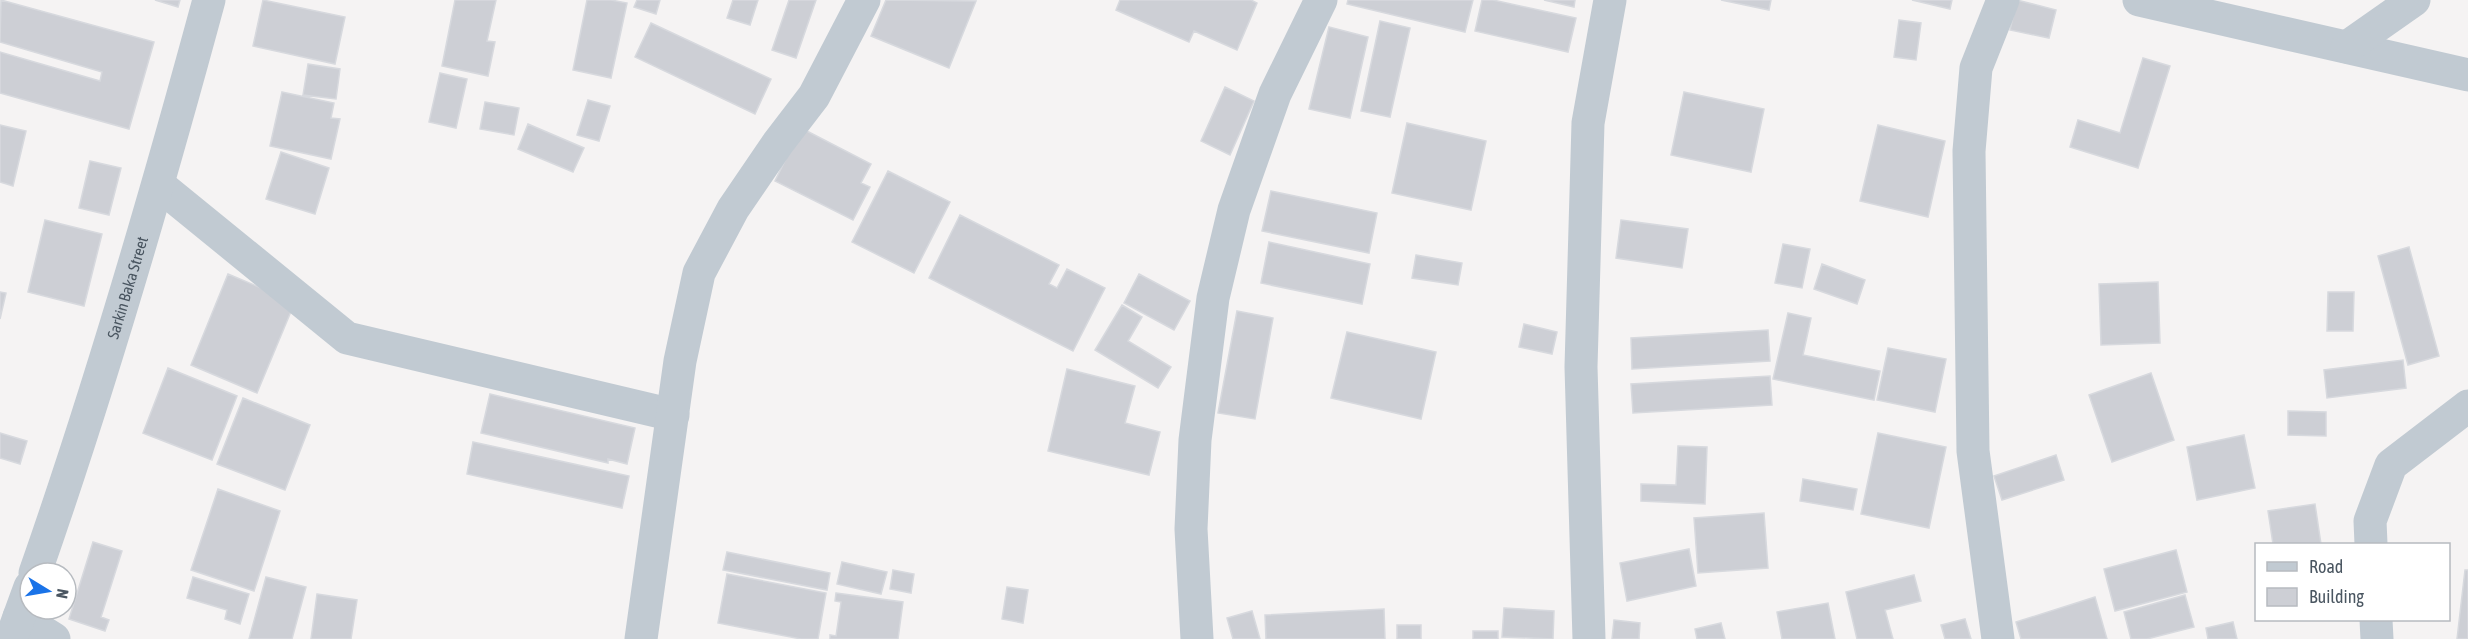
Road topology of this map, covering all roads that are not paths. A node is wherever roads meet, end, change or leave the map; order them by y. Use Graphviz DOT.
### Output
graph roads {
  1 [pos="209,0"];
  2 [pos="864,0"];
  3 [pos="1321,0"];
  4 [pos="1610,0"];
  5 [pos="2003,0"];
  6 [pos="2139,0"];
  7 [pos="2414,0"];
  8 [pos="2347,47"];
  9 [pos="2468,75"];
  10 [pos="159,185"];
  11 [pos="2468,406"];
  12 [pos="673,415"];
  13 [pos="2371,543"];
  14 [pos="39,561"];
  15 [pos="2376,621"];
  16 [pos="15,628"];
  17 [pos="54,639"];
  18 [pos="640,639"];
  19 [pos="1197,639"];
  20 [pos="1589,639"];
  21 [pos="1998,639"];
  22 [pos="2377,639"];
  1 -- 10 [label="street, Sarkin Baka Street"];
  2 -- 12 [label="street"];
  3 -- 19 [label="street"];
  4 -- 20 [label="street"];
  5 -- 21 [label="street"];
  6 -- 8 [label="street"];
  7 -- 8 [label="street"];
  8 -- 9 [label="street"];
  10 -- 12 [label="street"];
  10 -- 14 [label="street, Sarkin Baka Street"];
  11 -- 13 [label="street"];
  12 -- 18 [label="street"];
  15 -- 22 [label="street"];
  16 -- 17 [label="street"];
}
